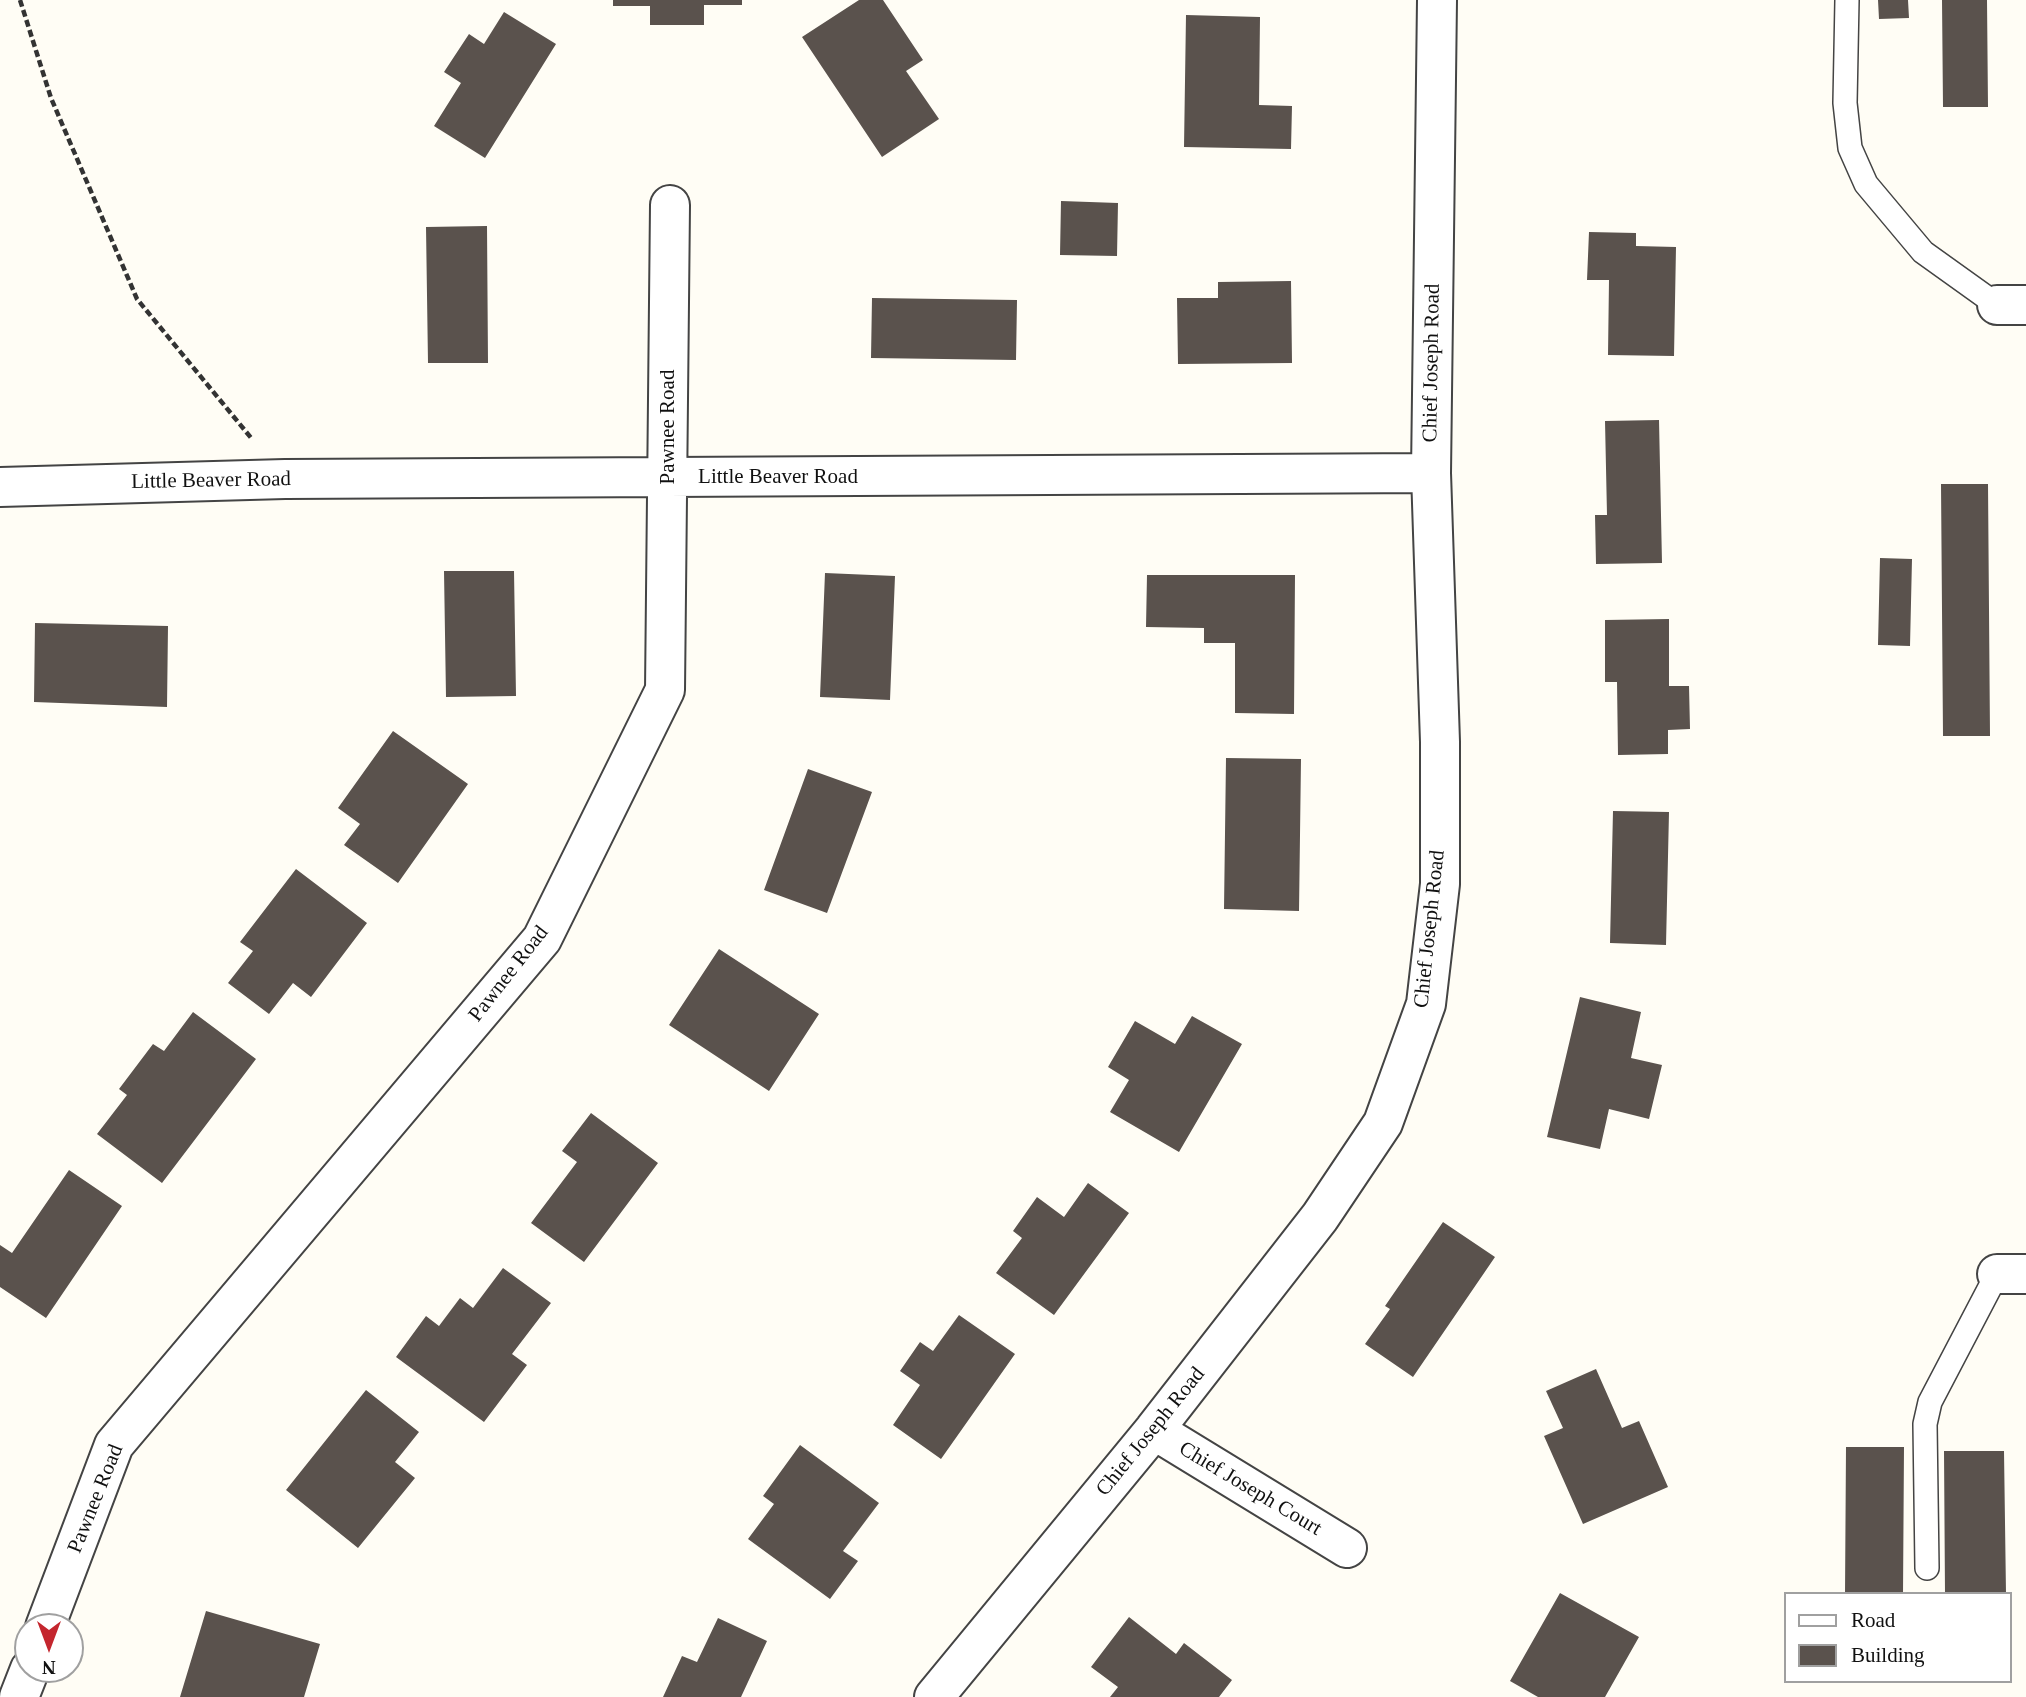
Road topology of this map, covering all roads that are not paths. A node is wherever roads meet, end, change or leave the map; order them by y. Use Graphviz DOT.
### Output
graph roads {
  1 [pos="1437,0"];
  2 [pos="1847,0"];
  3 [pos="670,205"];
  4 [pos="2011,305"];
  5 [pos="1431,473"];
  6 [pos="668,478"];
  7 [pos="0,487"];
  8 [pos="2011,1274"];
  9 [pos="1154,1430"];
  10 [pos="1347,1548"];
  11 [pos="1927,1568"];
  12 [pos="51,1613"];
  13 [pos="934,1697"];
  1 -- 5 [label="street, Chief Joseph Road"];
  2 -- 4 [label="lane"];
  3 -- 6 [label="street, Pawnee Road"];
  5 -- 6 [label="street, Little Beaver Road"];
  5 -- 9 [label="street, Chief Joseph Road"];
  6 -- 7 [label="street, Little Beaver Road"];
  6 -- 12 [label="street, Pawnee Road"];
  8 -- 11 [label="lane"];
  9 -- 10 [label="street, Chief Joseph Court"];
  9 -- 13 [label="street, Chief Joseph Road"];
}
